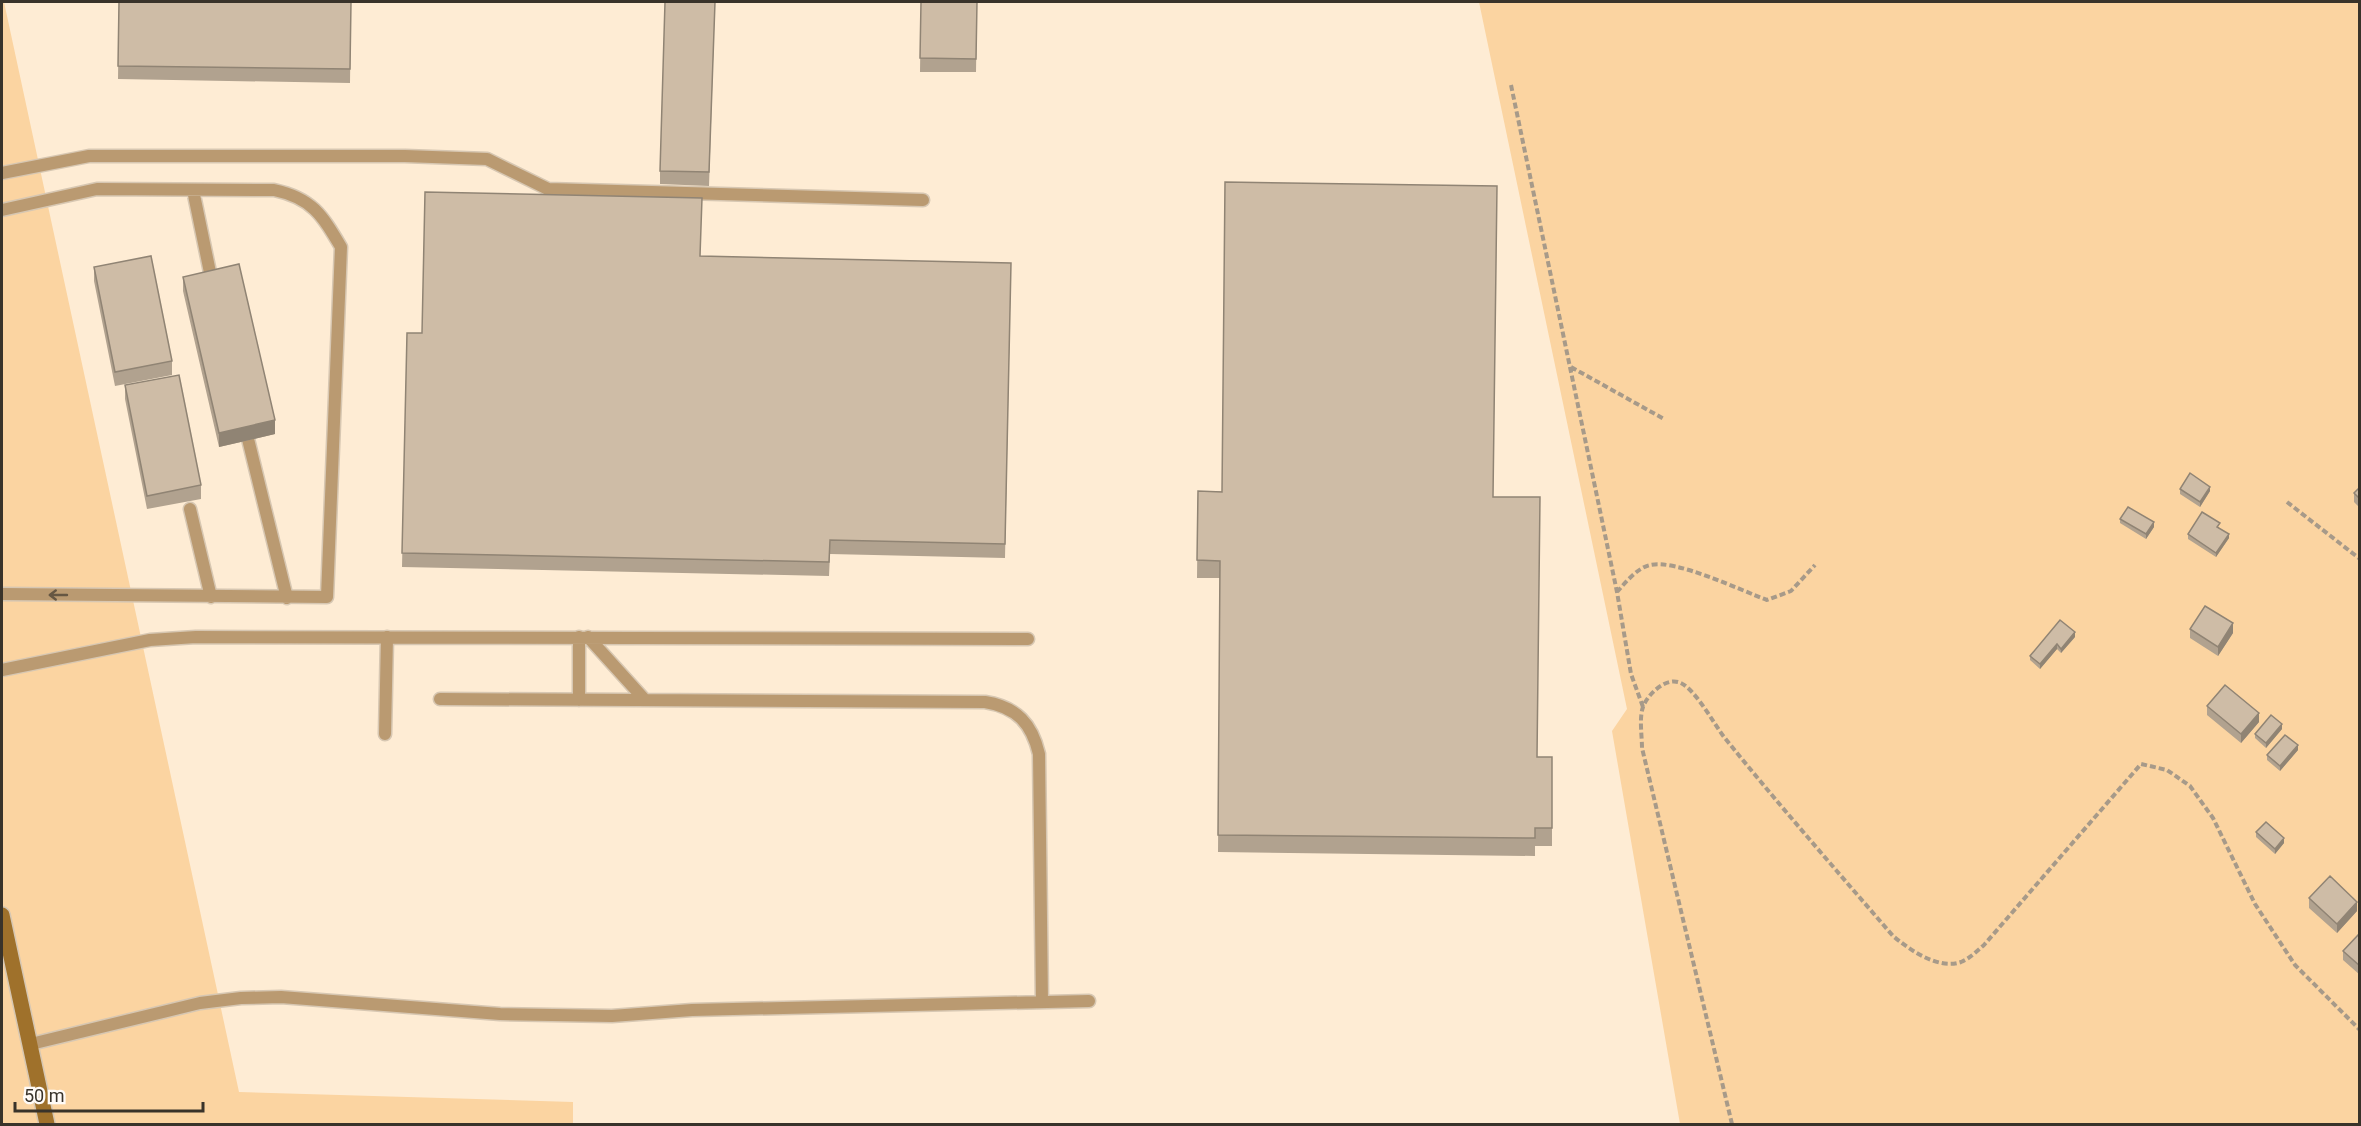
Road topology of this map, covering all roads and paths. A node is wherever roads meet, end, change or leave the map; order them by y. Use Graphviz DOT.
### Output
graph roads {
  1 [pos="1511,85"];
  2 [pos="2,173"];
  3 [pos="193,190"];
  4 [pos="922,200"];
  5 [pos="2,210"];
  6 [pos="212,282"];
  7 [pos="1570,366"];
  8 [pos="1664,418"];
  9 [pos="248,438"];
  10 [pos="2287,502"];
  11 [pos="190,509"];
  12 [pos="2360,559"];
  13 [pos="1815,565"];
  14 [pos="1617,592"];
  15 [pos="2,594"];
  16 [pos="211,597"];
  17 [pos="287,598"];
  18 [pos="387,637"];
  19 [pos="583,637"];
  20 [pos="1028,639"];
  21 [pos="2,670"];
  22 [pos="440,699"];
  23 [pos="579,700"];
  24 [pos="645,700"];
  25 [pos="1643,707"];
  26 [pos="385,734"];
  27 [pos="2,915"];
  28 [pos="1089,1001"];
  29 [pos="1042,1002"];
  30 [pos="2360,1030"];
  31 [pos="31,1044"];
  32 [pos="47,1125"];
  33 [pos="1732,1125"];
  1 -- 7 [label="path"];
  2 -- 4 [label="lane"];
  3 -- 5 [label="lane"];
  3 -- 6 [label="lane"];
  3 -- 17 [label="lane"];
  7 -- 8 [label="path"];
  7 -- 14 [label="path"];
  9 -- 17 [label="lane"];
  10 -- 12 [label="path"];
  11 -- 16 [label="lane"];
  13 -- 14 [label="path"];
  14 -- 25 [label="path"];
  16 -- 15 [label="lane, one-way"];
  16 -- 17 [label="lane"];
  18 -- 19 [label="lane"];
  18 -- 21 [label="lane"];
  18 -- 26 [label="lane"];
  19 -- 20 [label="lane"];
  19 -- 23 [label="lane"];
  19 -- 24 [label="lane"];
  22 -- 23 [label="lane"];
  23 -- 24 [label="lane"];
  24 -- 29 [label="lane"];
  25 -- 30 [label="path"];
  25 -- 33 [label="path"];
  27 -- 31 [label="street"];
  28 -- 29 [label="lane"];
  29 -- 31 [label="lane"];
  31 -- 32 [label="street"];
}
